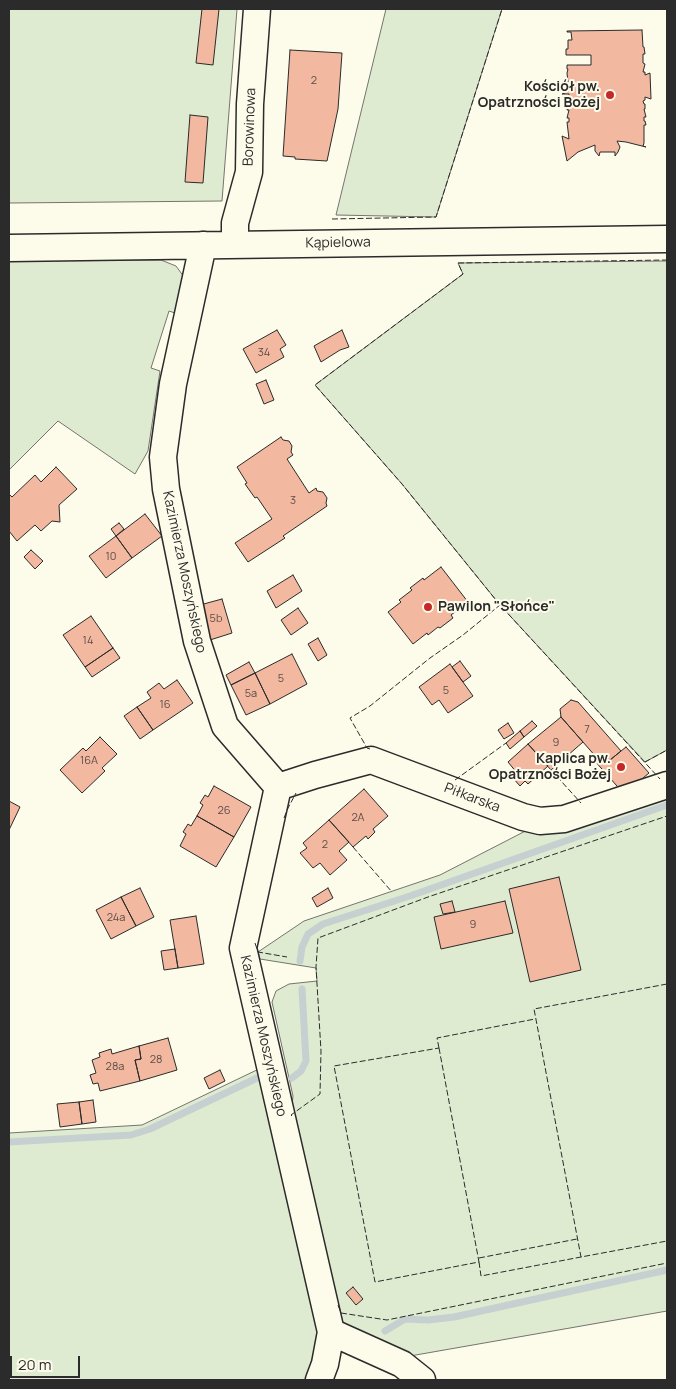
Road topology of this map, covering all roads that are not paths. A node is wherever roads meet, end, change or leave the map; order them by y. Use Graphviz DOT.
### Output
graph roads {
  1 [pos="257,9"];
  2 [pos="667,240"];
  3 [pos="235,244"];
  4 [pos="203,245"];
  5 [pos="9,248"];
  6 [pos="667,786"];
  7 [pos="278,787"];
  8 [pos="331,1332"];
  9 [pos="319,1380"];
  10 [pos="422,1380"];
  1 -- 3 [label="street, Borowinowa"];
  2 -- 3 [label="street, Kąpielowa"];
  3 -- 4 [label="street, Kąpielowa"];
  4 -- 5 [label="street, Kąpielowa"];
  4 -- 7 [label="street, Kazimierza Moszyńskiego"];
  6 -- 7 [label="street, Piłkarska"];
  7 -- 8 [label="street, Kazimierza Moszyńskiego"];
  8 -- 9 [label="street"];
  8 -- 10 [label="street"];
}
